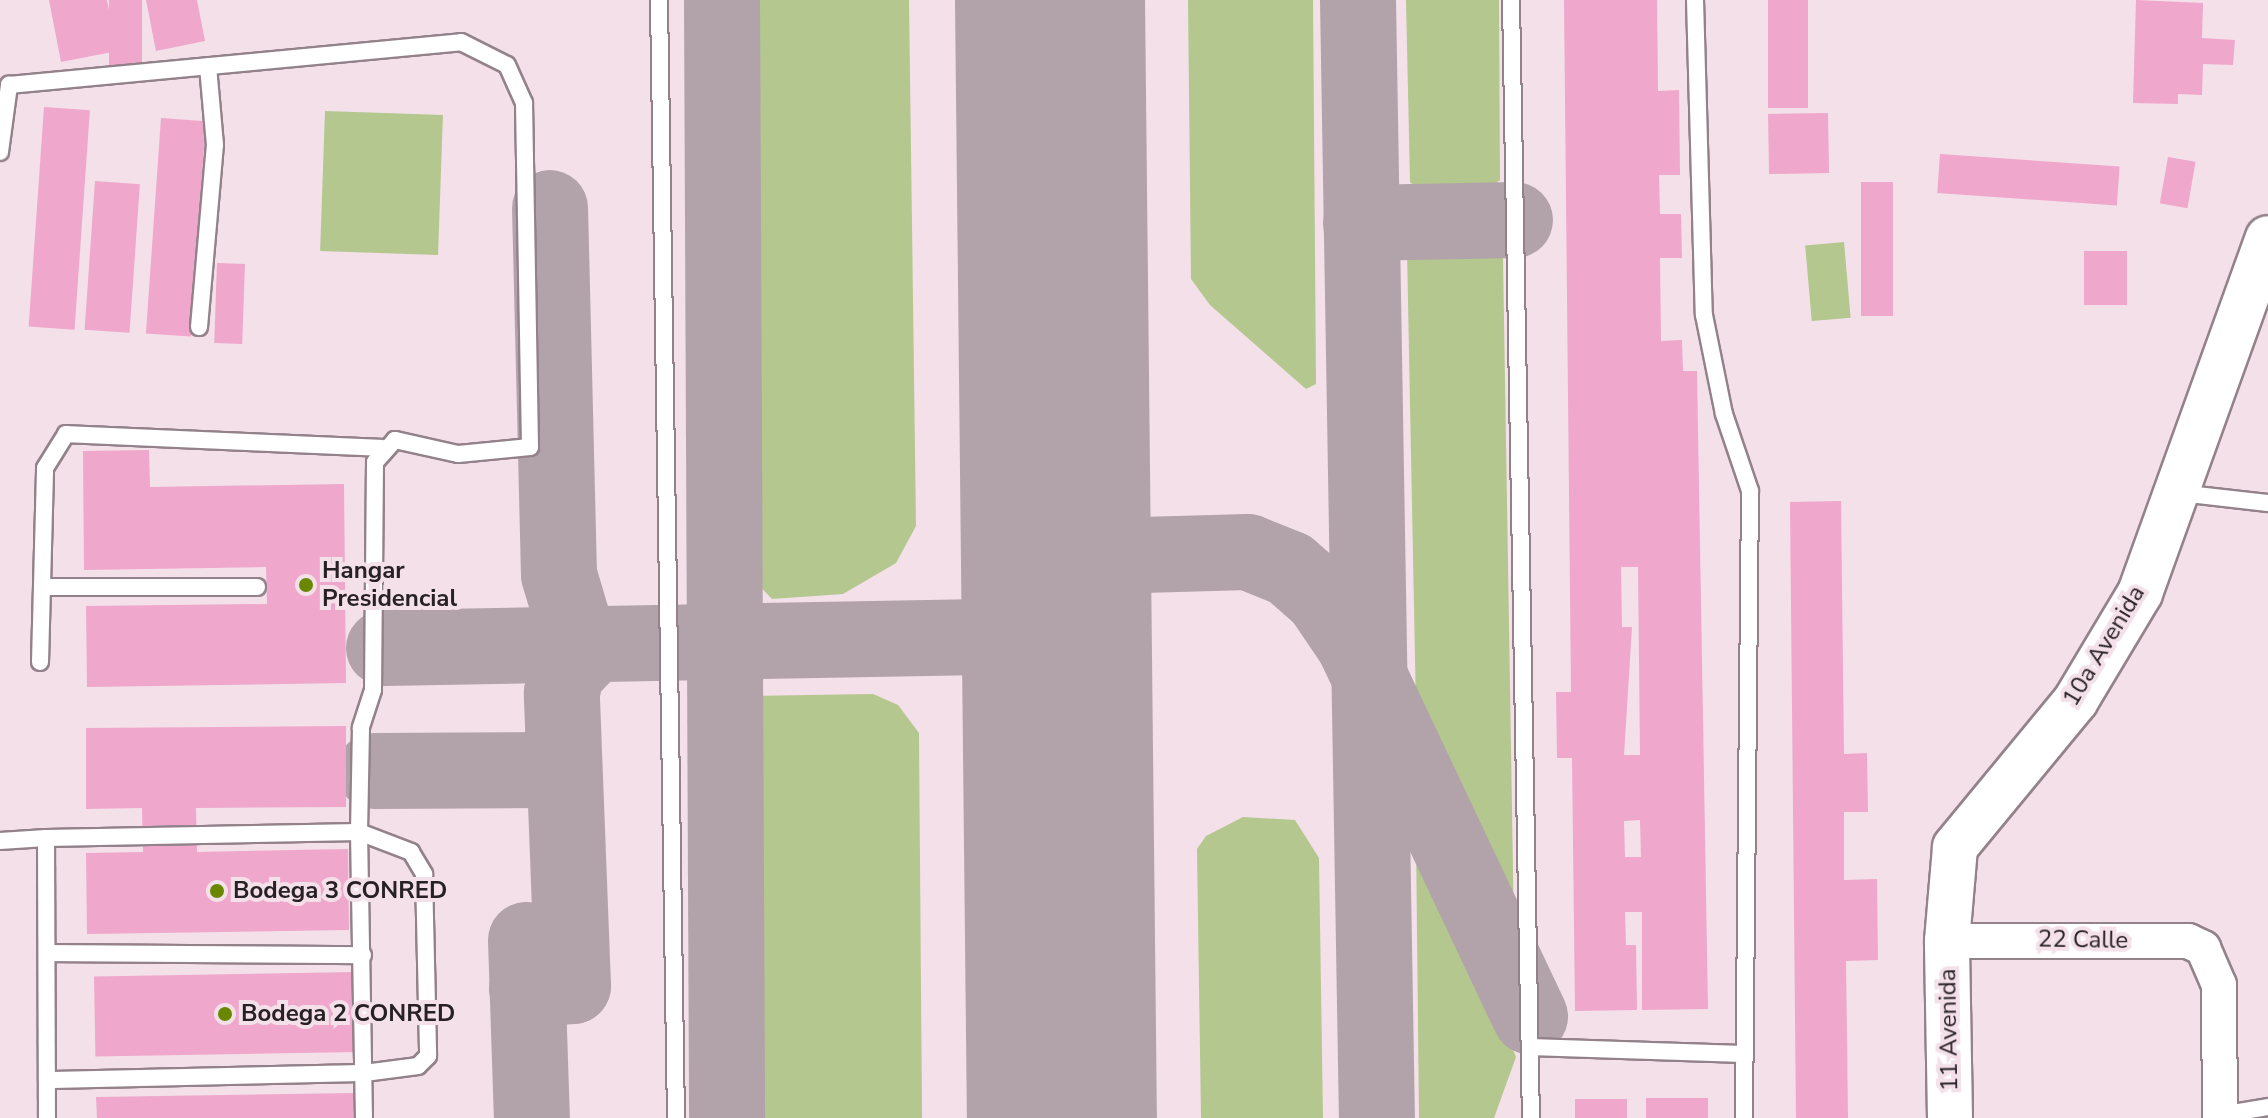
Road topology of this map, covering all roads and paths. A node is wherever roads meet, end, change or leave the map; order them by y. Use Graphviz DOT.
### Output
graph roads {
  1 [pos="659,0"];
  2 [pos="1511,0"];
  3 [pos="1695,0"];
  4 [pos="208,66"];
  5 [pos="0,152"];
  6 [pos="2268,238"];
  7 [pos="199,327"];
  8 [pos="382,448"];
  9 [pos="2175,491"];
  10 [pos="2267,499"];
  11 [pos="42,587"];
  12 [pos="257,587"];
  13 [pos="40,662"];
  14 [pos="359,832"];
  15 [pos="46,838"];
  16 [pos="0,841"];
  17 [pos="1947,941"];
  18 [pos="49,953"];
  19 [pos="363,955"];
  20 [pos="1530,1047"];
  21 [pos="1743,1054"];
  22 [pos="364,1073"];
  23 [pos="49,1080"];
  24 [pos="2268,1107"];
  25 [pos="2220,1117"];
  26 [pos="47,1118"];
  27 [pos="364,1118"];
  28 [pos="676,1118"];
  29 [pos="1531,1118"];
  30 [pos="1744,1118"];
  31 [pos="1950,1118"];
  1 -- 28 [label="lane"];
  2 -- 20 [label="lane"];
  3 -- 21 [label="lane"];
  4 -- 5 [label="lane"];
  4 -- 7 [label="lane"];
  4 -- 8 [label="lane"];
  6 -- 9 [label="main road, 10a Avenida"];
  8 -- 11 [label="lane"];
  8 -- 14 [label="lane"];
  9 -- 10 [label="lane"];
  9 -- 17 [label="main road, 10a Avenida"];
  11 -- 12 [label="lane"];
  11 -- 13 [label="lane"];
  14 -- 15 [label="lane"];
  14 -- 19 [label="lane"];
  14 -- 22 [label="lane"];
  15 -- 16 [label="lane"];
  15 -- 18 [label="lane"];
  17 -- 25 [label="street, 22 Calle"];
  17 -- 31 [label="main road, 11 Avenida"];
  18 -- 19 [label="lane"];
  18 -- 23 [label="lane"];
  19 -- 22 [label="lane"];
  20 -- 21 [label="lane"];
  20 -- 29 [label="lane"];
  21 -- 30 [label="lane"];
  22 -- 23 [label="lane"];
  22 -- 27 [label="lane"];
  23 -- 26 [label="lane"];
  24 -- 25 [label="lane"];
}
